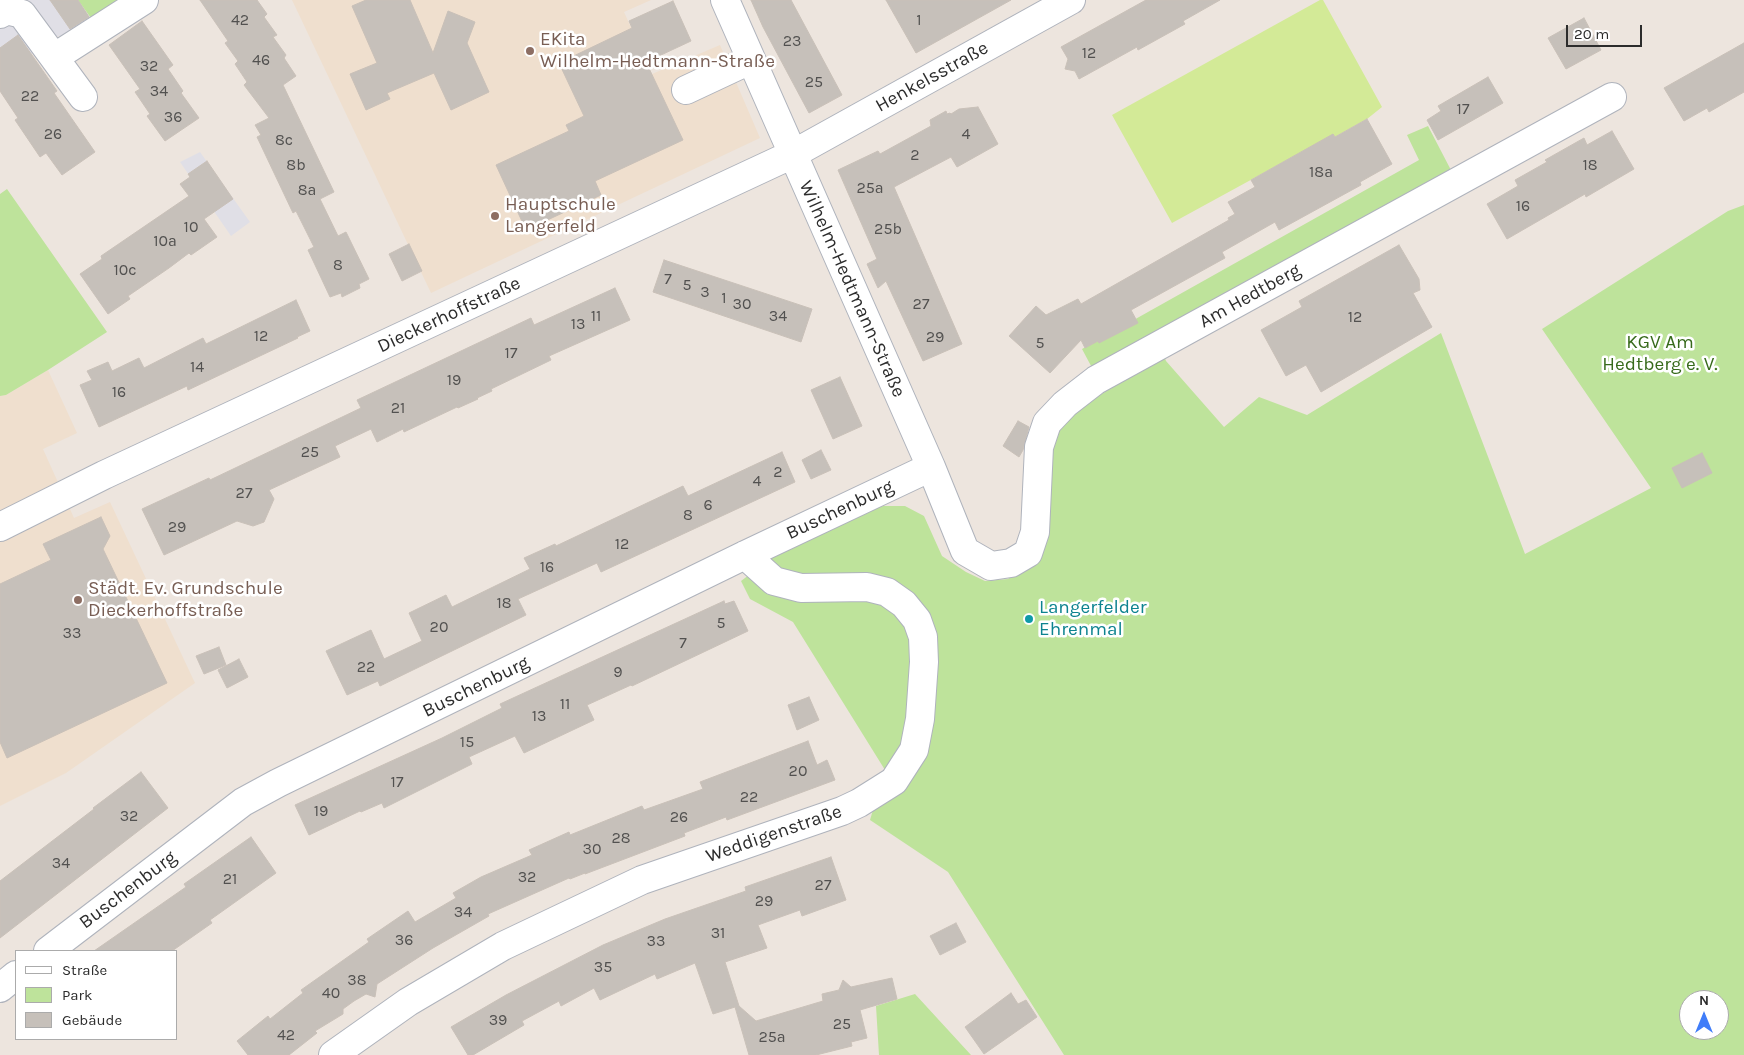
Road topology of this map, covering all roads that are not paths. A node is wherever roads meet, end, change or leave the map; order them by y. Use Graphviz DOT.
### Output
graph roads {
  1 [pos="144,0"];
  2 [pos="725,0"];
  3 [pos="1071,0"];
  4 [pos="0,14"];
  5 [pos="55,57"];
  6 [pos="750,60"];
  7 [pos="686,90"];
  8 [pos="84,97"];
  9 [pos="1612,97"];
  10 [pos="793,154"];
  11 [pos="931,467"];
  12 [pos="0,527"];
  13 [pos="745,555"];
  14 [pos="991,566"];
  15 [pos="49,950"];
  16 [pos="15,976"];
  17 [pos="0,988"];
  18 [pos="333,1055"];
  1 -- 5 [label="street"];
  2 -- 6 [label="street, Wilhelm-Hedtmann-Straße"];
  3 -- 10 [label="street, Henkelsstraße"];
  4 -- 5 [label="street"];
  5 -- 8 [label="street"];
  6 -- 7 [label="street"];
  6 -- 10 [label="street, Wilhelm-Hedtmann-Straße"];
  9 -- 14 [label="street, Am Hedtberg"];
  10 -- 11 [label="street, Wilhelm-Hedtmann-Straße"];
  10 -- 12 [label="street, Dieckerhoffstraße"];
  11 -- 13 [label="street, Buschenburg"];
  11 -- 14 [label="street, Wilhelm-Hedtmann-Straße"];
  13 -- 15 [label="street, Buschenburg"];
  13 -- 18 [label="street, Weddigenstraße"];
  16 -- 17 [label="street"];
}
